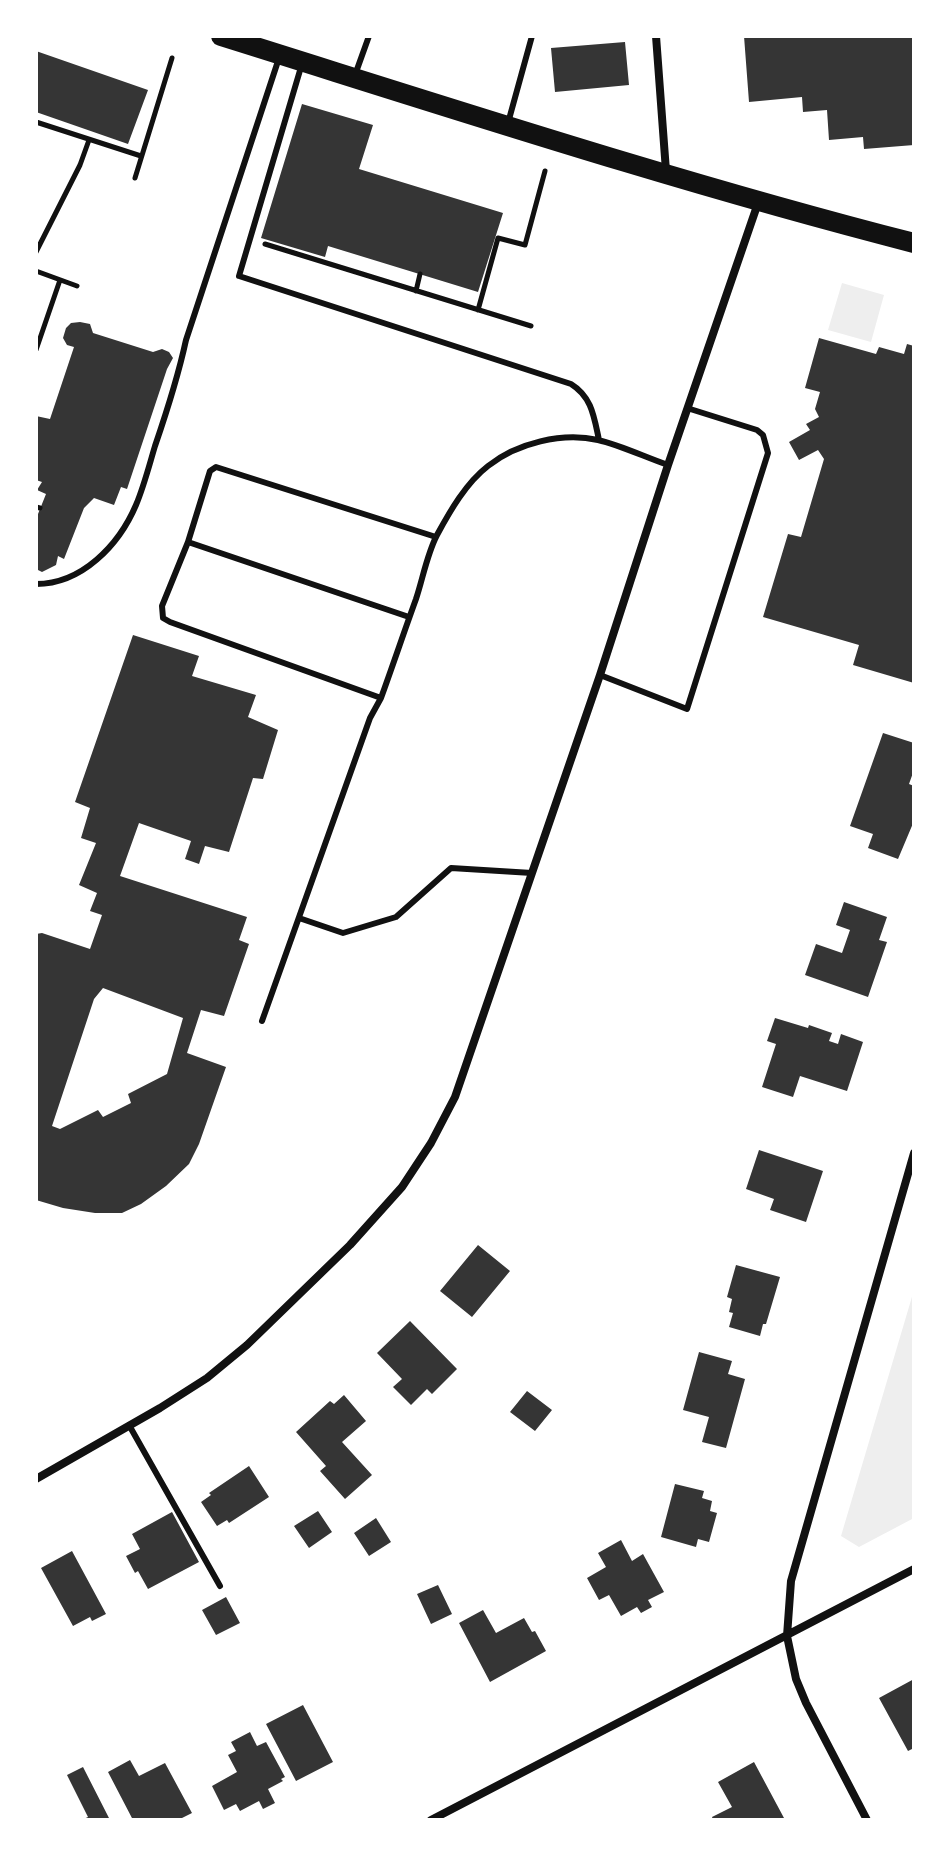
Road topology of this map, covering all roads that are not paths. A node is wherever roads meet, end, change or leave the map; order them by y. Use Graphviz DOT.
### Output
graph roads {
  1 [pos="221,36"];
  2 [pos="369,36"];
  3 [pos="532,36"];
  4 [pos="656,36"];
  5 [pos="280,54"];
  6 [pos="303,62"];
  7 [pos="354,78"];
  8 [pos="507,126"];
  9 [pos="666,175"];
  10 [pos="758,202"];
  11 [pos="914,243"];
  12 [pos="687,408"];
  13 [pos="599,440"];
  14 [pos="668,465"];
  15 [pos="436,537"];
  16 [pos="188,542"];
  17 [pos="36,584"];
  18 [pos="409,617"];
  19 [pos="600,675"];
  20 [pos="381,698"];
  21 [pos="532,873"];
  22 [pos="299,918"];
  23 [pos="262,1021"];
  24 [pos="914,1153"];
  25 [pos="129,1425"];
  26 [pos="36,1479"];
  27 [pos="914,1569"];
  28 [pos="220,1586"];
  29 [pos="787,1636"];
  30 [pos="431,1820"];
  31 [pos="867,1820"];
  1 -- 5 [label="main road"];
  2 -- 7 [label="lane"];
  3 -- 8 [label="lane"];
  4 -- 9 [label="street"];
  5 -- 6 [label="main road"];
  5 -- 17 [label="lane"];
  6 -- 7 [label="main road"];
  6 -- 13 [label="lane"];
  7 -- 8 [label="main road"];
  8 -- 9 [label="main road"];
  9 -- 10 [label="main road"];
  10 -- 11 [label="main road"];
  10 -- 12 [label="street"];
  12 -- 14 [label="street"];
  12 -- 19 [label="lane"];
  13 -- 14 [label="lane"];
  13 -- 15 [label="lane"];
  14 -- 19 [label="street"];
  15 -- 16 [label="lane"];
  15 -- 18 [label="lane"];
  16 -- 18 [label="lane"];
  16 -- 20 [label="lane"];
  18 -- 20 [label="lane"];
  19 -- 21 [label="street"];
  20 -- 22 [label="lane"];
  21 -- 22 [label="lane"];
  21 -- 25 [label="street"];
  22 -- 23 [label="lane"];
  24 -- 29 [label="street"];
  25 -- 26 [label="street"];
  25 -- 28 [label="lane"];
  27 -- 29 [label="street"];
  29 -- 30 [label="street"];
  29 -- 31 [label="street"];
}
